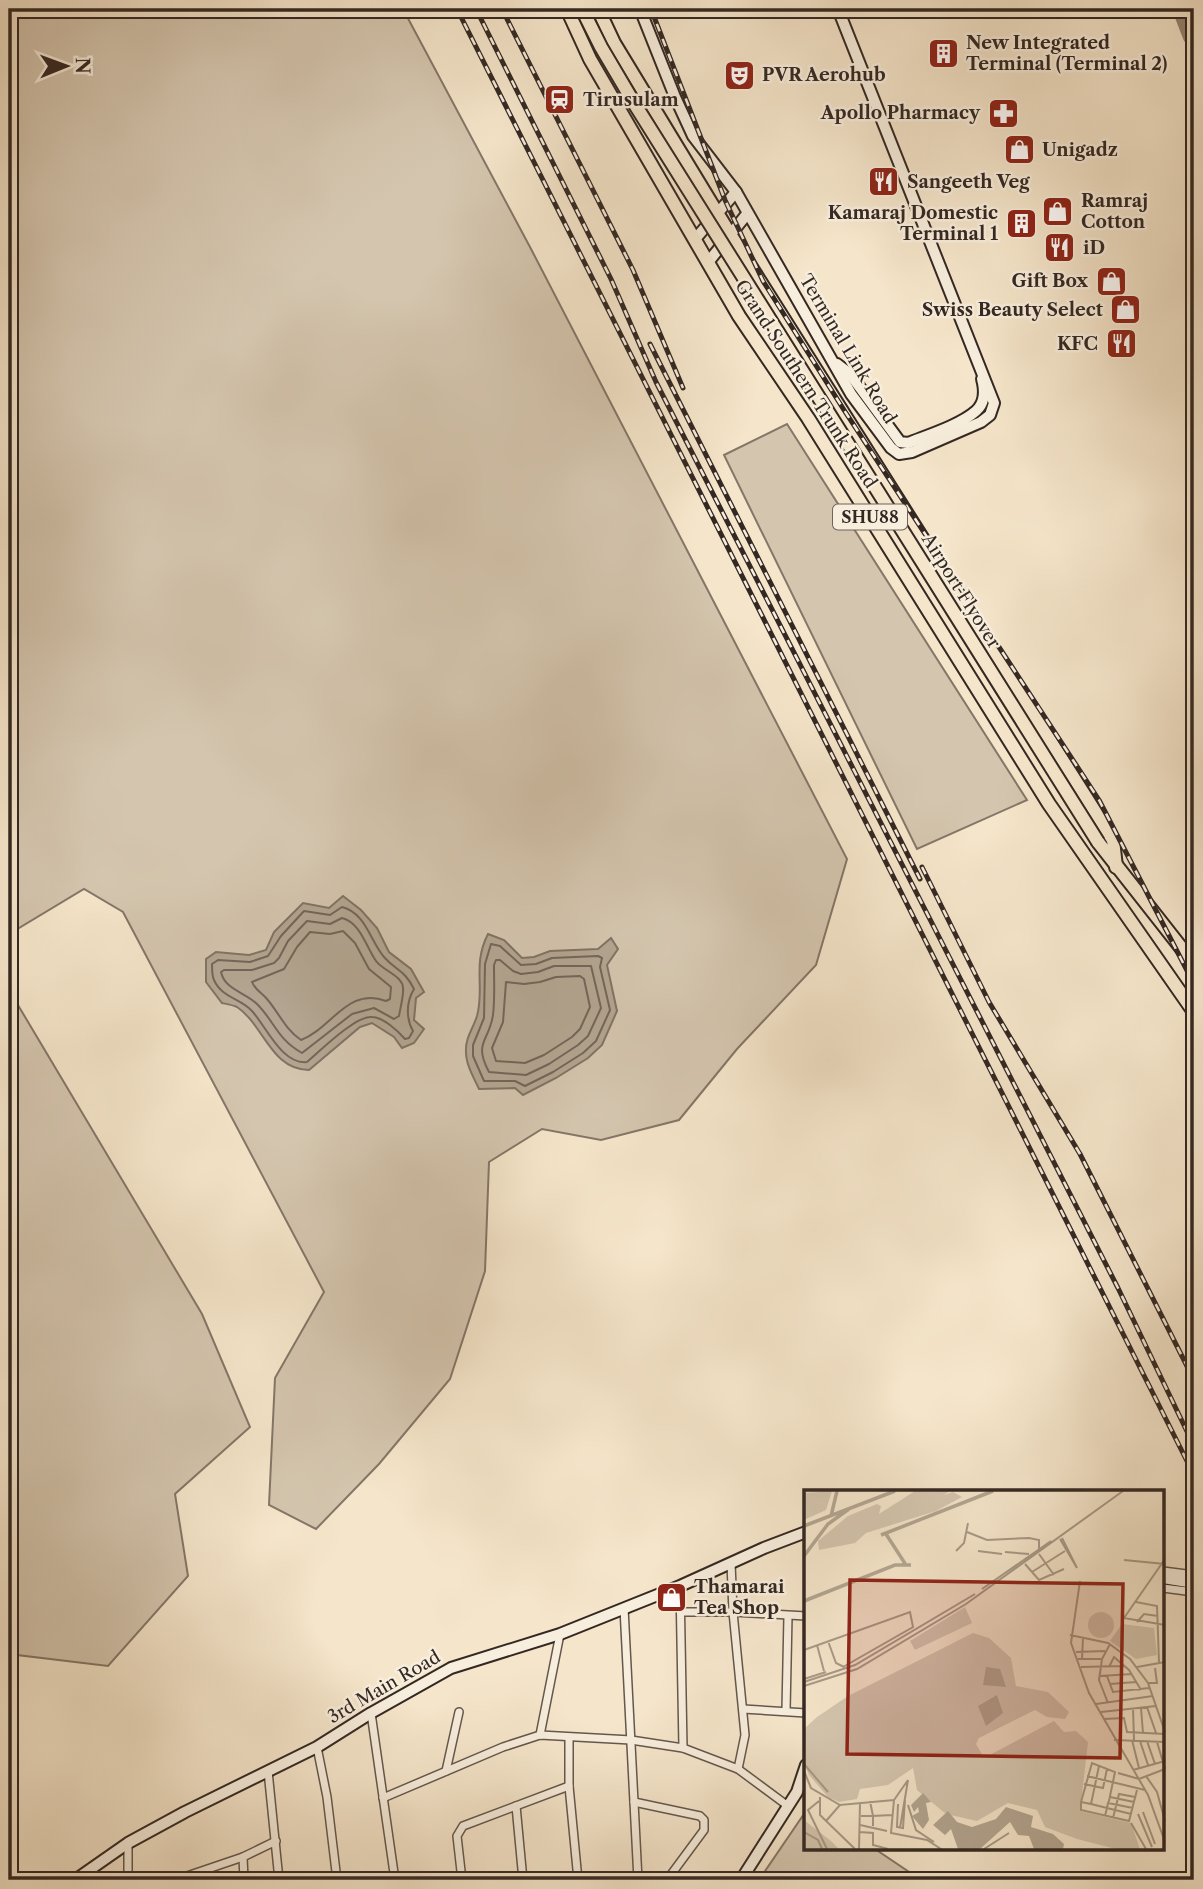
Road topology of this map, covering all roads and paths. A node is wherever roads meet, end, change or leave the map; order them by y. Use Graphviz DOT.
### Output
graph roads {
  1 [pos="568,9"];
  2 [pos="582,9"];
  3 [pos="597,9"];
  4 [pos="640,9"];
  5 [pos="832,9"];
  6 [pos="838,9"];
  7 [pos="736,192"];
  8 [pos="717,213"];
  9 [pos="747,214"];
  10 [pos="730,234"];
  11 [pos="696,238"];
  12 [pos="709,261"];
  13 [pos="832,360"];
  14 [pos="1116,867"];
  15 [pos="1194,964"];
  16 [pos="1194,1012"];
  17 [pos="804,1533"];
  18 [pos="731,1563"];
  19 [pos="1164,1571"];
  20 [pos="1194,1575"];
  21 [pos="1164,1578"];
  22 [pos="1194,1583"];
  23 [pos="680,1586"];
  24 [pos="1164,1588"];
  25 [pos="1194,1592"];
  26 [pos="624,1608"];
  27 [pos="681,1612"];
  28 [pos="733,1612"];
  29 [pos="788,1616"];
  30 [pos="804,1616"];
  31 [pos="560,1634"];
  32 [pos="743,1709"];
  33 [pos="786,1710"];
  34 [pos="459,1712"];
  35 [pos="370,1713"];
  36 [pos="804,1713"];
  37 [pos="541,1735"];
  38 [pos="569,1738"];
  39 [pos="631,1740"];
  40 [pos="317,1747"];
  41 [pos="683,1748"];
  42 [pos="737,1769"];
  43 [pos="446,1771"];
  44 [pos="804,1771"];
  45 [pos="268,1772"];
  46 [pos="569,1786"];
  47 [pos="383,1798"];
  48 [pos="634,1802"];
  49 [pos="516,1806"];
  50 [pos="788,1806"];
  51 [pos="276,1841"];
  52 [pos="128,1843"];
  53 [pos="243,1857"];
  54 [pos="184,1877"];
  55 [pos="75,1880"];
  56 [pos="128,1880"];
  57 [pos="244,1880"];
  58 [pos="279,1880"];
  59 [pos="337,1880"];
  60 [pos="395,1880"];
  61 [pos="462,1880"];
  62 [pos="523,1880"];
  63 [pos="578,1880"];
  64 [pos="638,1880"];
  65 [pos="667,1880"];
  66 [pos="741,1880"];
  1 -- 11 [label="main road, Grand Southern Trunk Road / SHU88"];
  2 -- 14 [label="main road, Airport Flyover / SHU88, bridge"];
  3 -- 8 [label="main road"];
  4 -- 7 [label="street, Terminal Link Road"];
  5 -- 13 [label="street"];
  6 -- 13 [label="street, Terminal Link Road"];
  7 -- 8 [label="street"];
  7 -- 9 [label="street, Terminal Link Road"];
  8 -- 10 [label="main road"];
  8 -- 11 [label="street"];
  9 -- 10 [label="street"];
  9 -- 13 [label="street, Terminal Link Road"];
  10 -- 12 [label="street"];
  10 -- 14 [label="main road"];
  11 -- 12 [label="main road, Grand Southern Trunk Road / SHU88"];
  12 -- 16 [label="main road, Grand Southern Trunk Road / SHU88"];
  14 -- 15 [label="main road, SHU88"];
  17 -- 18 [label="street, 3rd Main Road"];
  18 -- 23 [label="street, 3rd Main Road"];
  18 -- 28 [label="street"];
  19 -- 20 [label="street"];
  21 -- 22 [label="street"];
  23 -- 26 [label="street, 3rd Main Road"];
  23 -- 27 [label="street"];
  24 -- 25 [label="street"];
  26 -- 31 [label="street, 3rd Main Road"];
  26 -- 39 [label="street"];
  27 -- 28 [label="street"];
  27 -- 41 [label="street"];
  28 -- 29 [label="street"];
  28 -- 32 [label="street"];
  29 -- 30 [label="street"];
  29 -- 33 [label="street"];
  31 -- 35 [label="street, 3rd Main Road"];
  31 -- 37 [label="street"];
  32 -- 33 [label="street"];
  32 -- 42 [label="street"];
  33 -- 36 [label="street"];
  34 -- 43 [label="street"];
  35 -- 40 [label="street, 3rd Main Road"];
  35 -- 47 [label="street"];
  37 -- 38 [label="street"];
  37 -- 43 [label="street"];
  38 -- 39 [label="street"];
  38 -- 46 [label="street"];
  39 -- 41 [label="street"];
  39 -- 48 [label="street"];
  40 -- 45 [label="street, 3rd Main Road"];
  40 -- 59 [label="street"];
  41 -- 42 [label="street"];
  42 -- 50 [label="street"];
  43 -- 47 [label="street"];
  44 -- 50 [label="street"];
  45 -- 51 [label="street"];
  45 -- 52 [label="street, 3rd Main Road"];
  46 -- 49 [label="street"];
  46 -- 63 [label="street"];
  47 -- 60 [label="street"];
  48 -- 64 [label="street"];
  48 -- 65 [label="street"];
  49 -- 61 [label="street"];
  49 -- 62 [label="street"];
  50 -- 66 [label="street"];
  51 -- 53 [label="street"];
  51 -- 58 [label="street"];
  52 -- 55 [label="street, 3rd Main Road"];
  52 -- 56 [label="street"];
  53 -- 54 [label="street"];
  53 -- 57 [label="street"];
}
